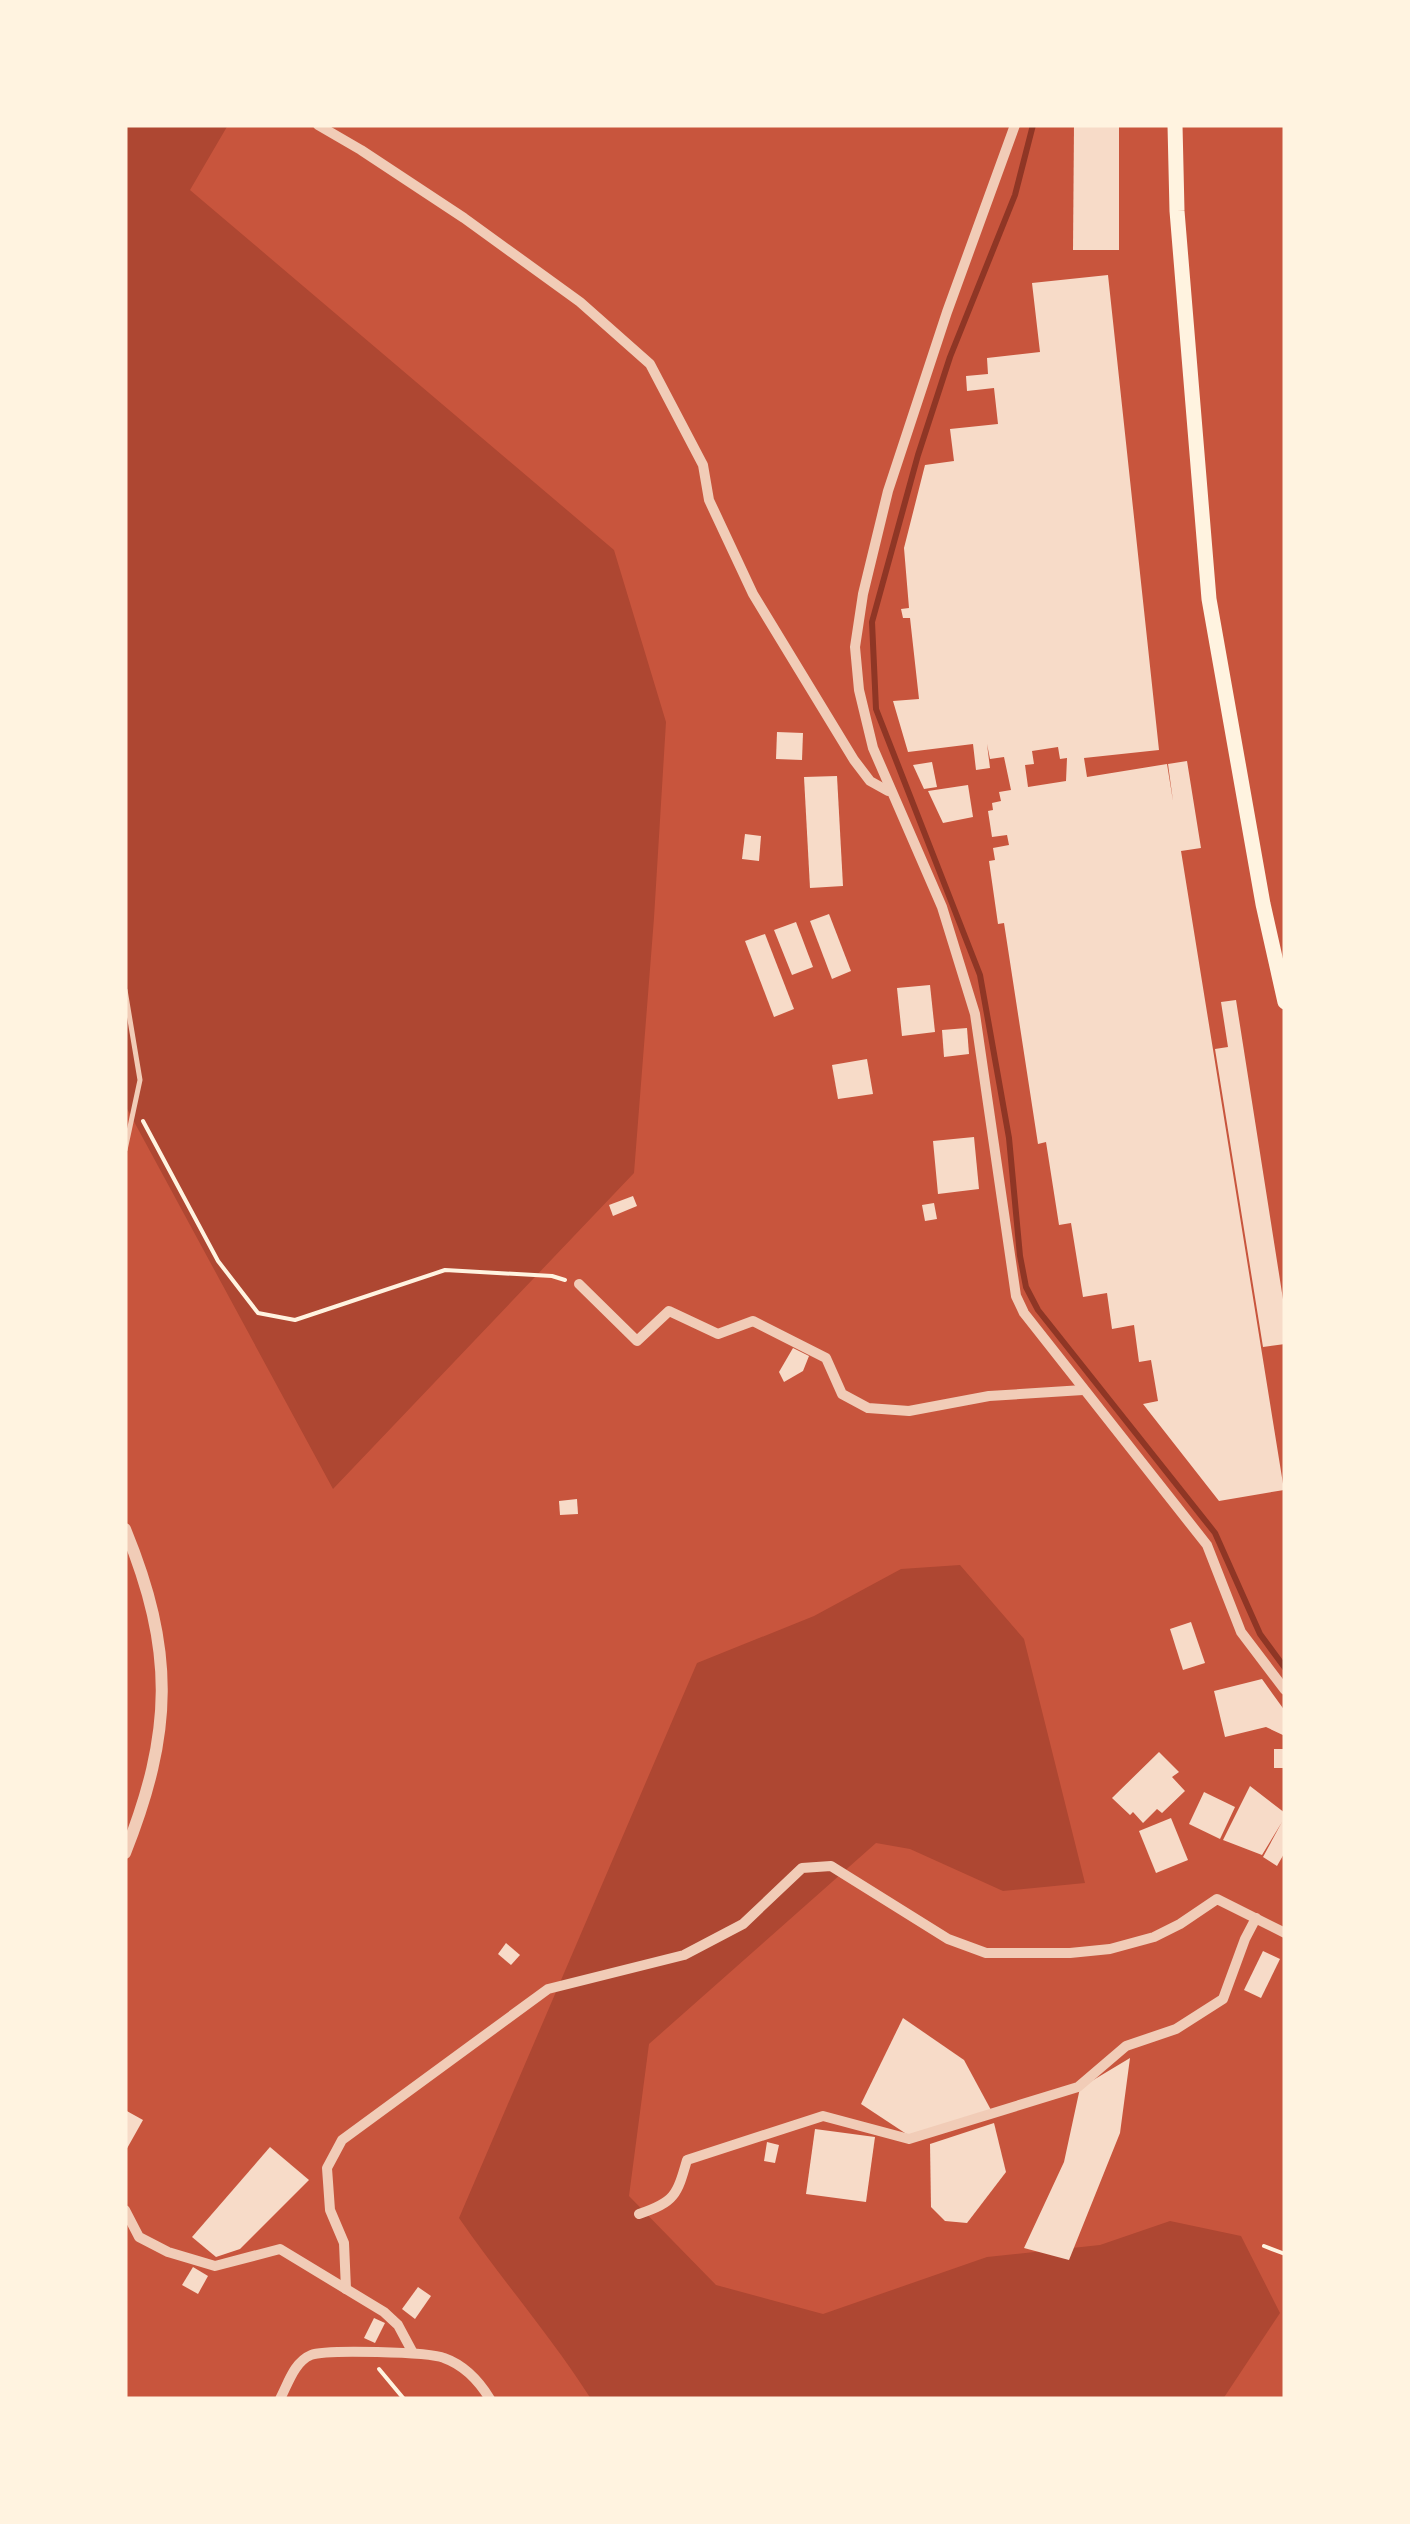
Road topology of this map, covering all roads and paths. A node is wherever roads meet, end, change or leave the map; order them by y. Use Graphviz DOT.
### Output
graph roads {
  1 [pos="318,125"];
  2 [pos="1015,125"];
  3 [pos="1176,125"];
  4 [pos="889,792"];
  5 [pos="125,990"];
  6 [pos="1285,1002"];
  7 [pos="133,1113"];
  8 [pos="125,1150"];
  9 [pos="579,1284"];
  10 [pos="1084,1390"];
  11 [pos="125,1529"];
  12 [pos="1285,1690"];
  13 [pos="125,1853"];
  14 [pos="1256,1918"];
  15 [pos="1285,1932"];
  16 [pos="125,2210"];
  17 [pos="640,2214"];
  18 [pos="1264,2246"];
  19 [pos="1285,2254"];
  20 [pos="346,2289"];
  21 [pos="408,2354"];
  22 [pos="280,2399"];
  23 [pos="404,2399"];
  24 [pos="490,2399"];
  1 -- 4 [label="street"];
  2 -- 4 [label="street"];
  3 -- 6 [label="main road"];
  4 -- 10 [label="street"];
  5 -- 7 [label="lane"];
  7 -- 8 [label="lane"];
  7 -- 9 [label="path"];
  9 -- 10 [label="street"];
  10 -- 12 [label="street"];
  11 -- 13 [label="street"];
  14 -- 15 [label="street"];
  14 -- 17 [label="street"];
  14 -- 20 [label="street"];
  16 -- 20 [label="street"];
  18 -- 19 [label="path"];
  20 -- 21 [label="street"];
  21 -- 22 [label="street"];
  21 -- 23 [label="path"];
  21 -- 24 [label="street"];
}
